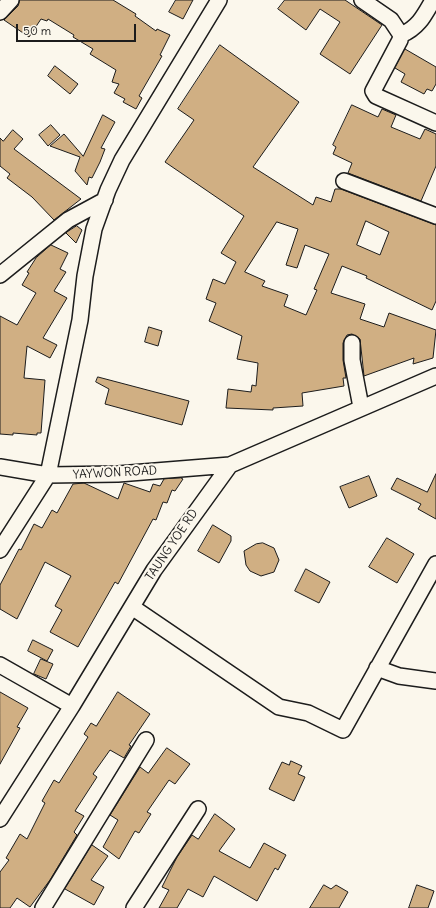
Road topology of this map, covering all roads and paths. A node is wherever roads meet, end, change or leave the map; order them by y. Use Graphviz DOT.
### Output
graph roads {
  1 [pos="11,0"];
  2 [pos="219,0"];
  3 [pos="362,0"];
  4 [pos="433,0"];
  5 [pos="0,12"];
  6 [pos="401,35"];
  7 [pos="436,123"];
  8 [pos="344,181"];
  9 [pos="105,200"];
  10 [pos="436,216"];
  11 [pos="0,275"];
  12 [pos="352,343"];
  13 [pos="436,376"];
  14 [pos="362,407"];
  15 [pos="230,465"];
  16 [pos="0,467"];
  17 [pos="48,475"];
  18 [pos="0,550"];
  19 [pos="436,564"];
  20 [pos="132,608"];
  21 [pos="0,665"];
  22 [pos="377,668"];
  23 [pos="436,681"];
  24 [pos="72,706"];
  25 [pos="146,740"];
  26 [pos="198,809"];
  27 [pos="0,819"];
  28 [pos="43,908"];
  29 [pos="134,908"];
  1 -- 5 [label="street"];
  2 -- 9 [label="street"];
  3 -- 6 [label="street"];
  4 -- 6 [label="street"];
  6 -- 7 [label="street"];
  8 -- 10 [label="street"];
  9 -- 11 [label="street"];
  9 -- 17 [label="street"];
  12 -- 14 [label="street"];
  13 -- 14 [label="street, TAUNG YOE RD"];
  14 -- 15 [label="street, TAUNG YOE RD"];
  15 -- 17 [label="street, YAYWON ROAD"];
  15 -- 20 [label="street, TAUNG YOE RD"];
  16 -- 17 [label="street, YAYWON ROAD"];
  17 -- 18 [label="street"];
  19 -- 22 [label="street"];
  20 -- 22 [label="street"];
  20 -- 24 [label="street, TAUNG YOE RD"];
  21 -- 24 [label="street"];
  22 -- 23 [label="street"];
  24 -- 27 [label="street, TAUNG YOE RD"];
  25 -- 28 [label="street"];
  26 -- 29 [label="street"];
}
